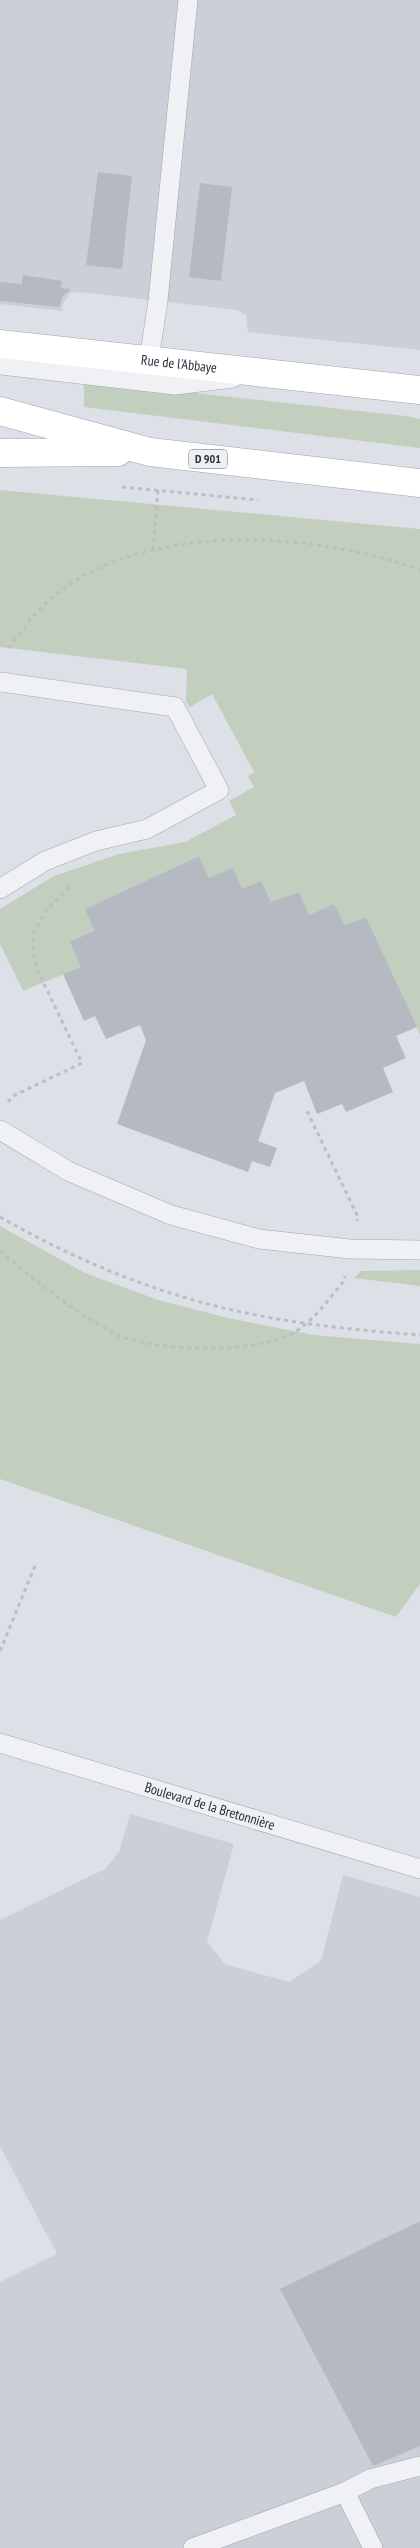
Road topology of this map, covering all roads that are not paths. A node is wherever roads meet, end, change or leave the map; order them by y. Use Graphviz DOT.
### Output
graph roads {
  1 [pos="188,0"];
  2 [pos="0,344"];
  3 [pos="149,360"];
  4 [pos="0,365"];
  5 [pos="274,373"];
  6 [pos="357,382"];
  7 [pos="420,390"];
  8 [pos="420,397"];
  9 [pos="0,411"];
  10 [pos="150,452"];
  11 [pos="0,453"];
  12 [pos="420,483"];
  13 [pos="0,682"];
  14 [pos="0,889"];
  15 [pos="0,1130"];
  16 [pos="420,1250"];
  17 [pos="0,1743"];
  18 [pos="420,1869"];
  19 [pos="420,2466"];
  20 [pos="345,2492"];
  21 [pos="193,2548"];
  22 [pos="373,2548"];
  1 -- 3 [label="lane"];
  2 -- 3 [label="main road, Rue de l'Abbaye"];
  3 -- 5 [label="main road, Rue de l'Abbaye"];
  4 -- 5 [label="lane"];
  5 -- 6 [label="main road, Rue de l'Abbaye"];
  6 -- 7 [label="main road, Rue de l'Abbaye"];
  6 -- 8 [label="main road, Rue de l'Abbaye"];
  9 -- 10 [label="main road, D 901"];
  10 -- 11 [label="main road, D 901"];
  10 -- 12 [label="main road, D 901"];
  13 -- 14 [label="lane"];
  15 -- 16 [label="lane"];
  17 -- 18 [label="lane, Boulevard de la Bretonnière"];
  19 -- 20 [label="lane"];
  20 -- 21 [label="lane"];
  20 -- 22 [label="lane"];
}
